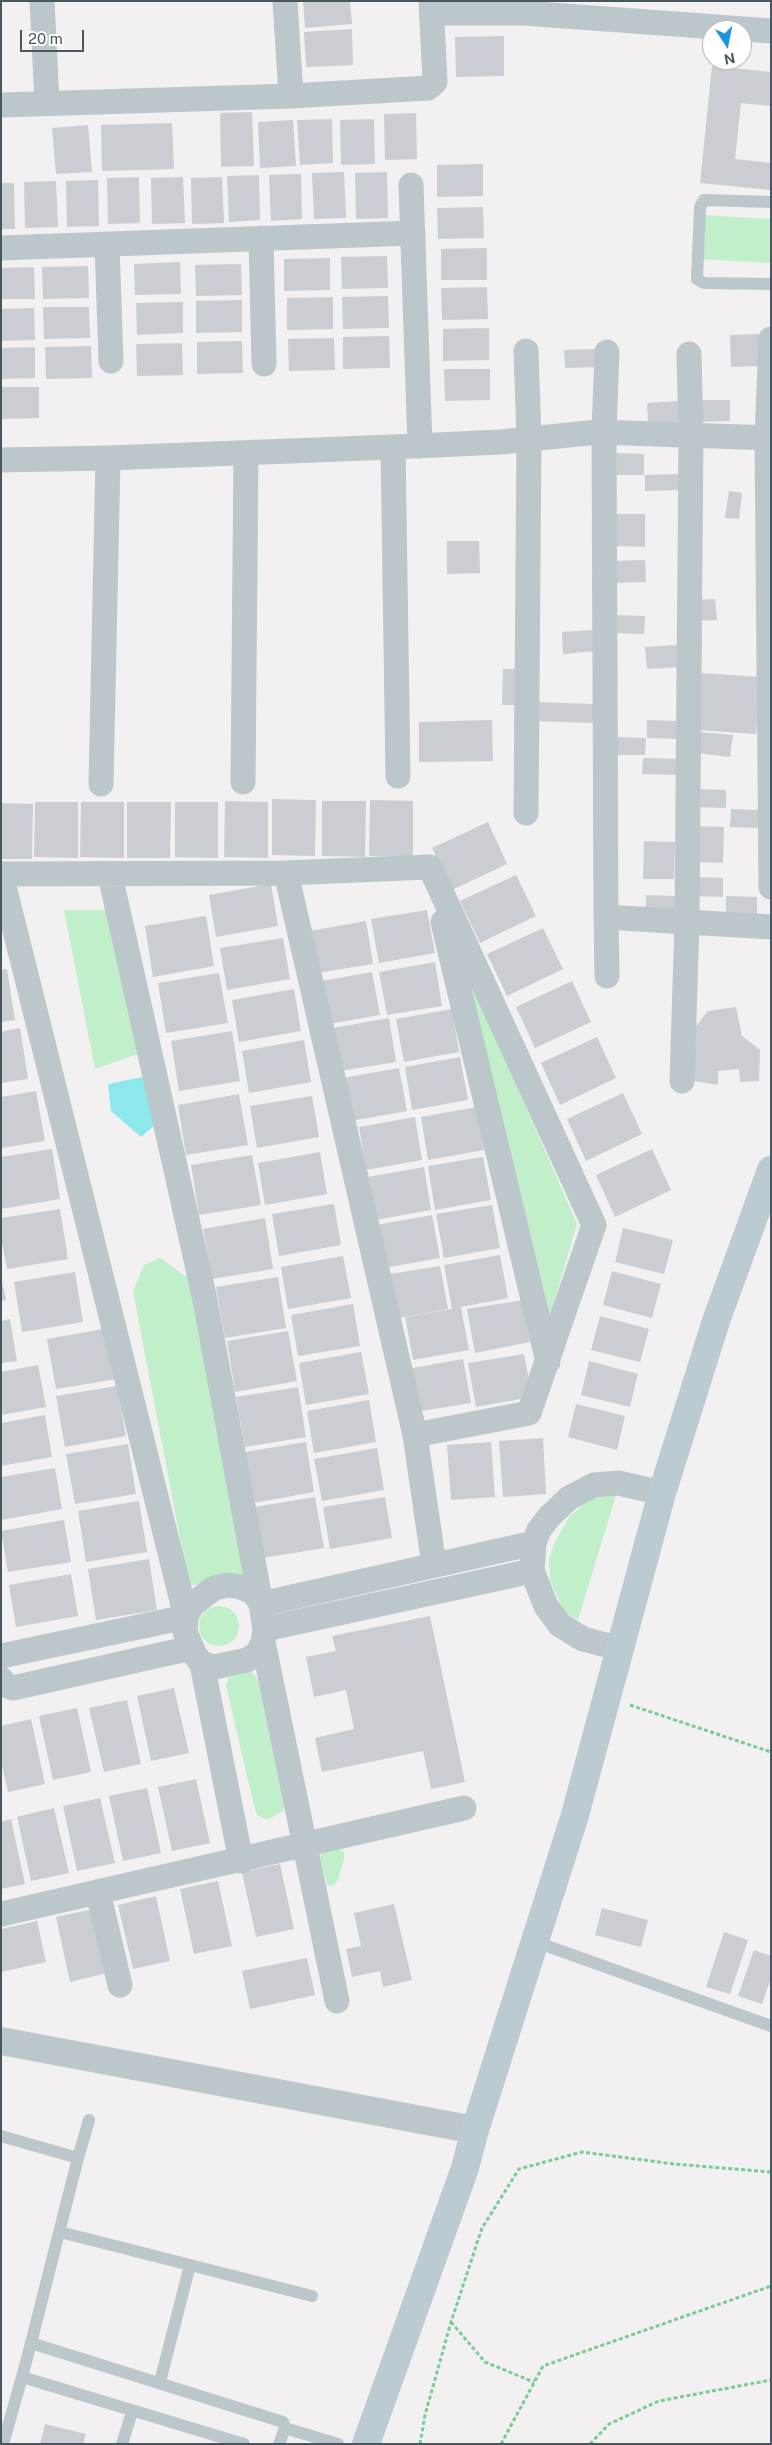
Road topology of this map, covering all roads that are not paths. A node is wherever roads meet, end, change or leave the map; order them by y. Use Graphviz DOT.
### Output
graph roads {
  1 [pos="42,1"];
  2 [pos="285,1"];
  3 [pos="431,7"];
  4 [pos="524,7"];
  5 [pos="771,31"];
  6 [pos="291,96"];
  7 [pos="47,102"];
  8 [pos="1,105"];
  9 [pos="411,185"];
  10 [pos="771,202"];
  11 [pos="413,232"];
  12 [pos="261,238"];
  13 [pos="107,244"];
  14 [pos="1,248"];
  15 [pos="771,284"];
  16 [pos="771,340"];
  17 [pos="526,351"];
  18 [pos="607,352"];
  19 [pos="689,354"];
  20 [pos="111,361"];
  21 [pos="264,364"];
  22 [pos="604,432"];
  23 [pos="691,435"];
  24 [pos="769,438"];
  25 [pos="528,439"];
  26 [pos="420,446"];
  27 [pos="393,447"];
  28 [pos="246,453"];
  29 [pos="108,458"];
  30 [pos="1,460"];
  31 [pos="398,776"];
  32 [pos="243,782"];
  33 [pos="101,784"];
  34 [pos="526,813"];
  35 [pos="430,867"];
  36 [pos="286,873"];
  37 [pos="1,874"];
  38 [pos="110,875"];
  39 [pos="771,887"];
  40 [pos="606,917"];
  41 [pos="687,922"];
  42 [pos="771,927"];
  43 [pos="607,976"];
  44 [pos="682,1081"];
  45 [pos="771,1170"];
  46 [pos="548,1362"];
  47 [pos="414,1435"];
  48 [pos="662,1494"];
  49 [pos="534,1543"];
  50 [pos="434,1565"];
  51 [pos="532,1571"];
  52 [pos="261,1604"];
  53 [pos="186,1617"];
  54 [pos="264,1635"];
  55 [pos="620,1649"];
  56 [pos="1,1656"];
  57 [pos="197,1656"];
  58 [pos="1,1679"];
  59 [pos="464,1808"];
  60 [pos="306,1846"];
  61 [pos="241,1861"];
  62 [pos="98,1892"];
  63 [pos="1,1914"];
  64 [pos="536,1942"];
  65 [pos="120,1985"];
  66 [pos="337,2002"];
  67 [pos="771,2026"];
  68 [pos="1,2042"];
  69 [pos="89,2120"];
  70 [pos="475,2130"];
  71 [pos="1,2136"];
  72 [pos="78,2158"];
  73 [pos="60,2232"];
  74 [pos="190,2265"];
  75 [pos="312,2296"];
  76 [pos="31,2343"];
  77 [pos="22,2377"];
  78 [pos="160,2382"];
  79 [pos="132,2412"];
  80 [pos="285,2428"];
  81 [pos="230,2442"];
  82 [pos="2,2444"];
  83 [pos="122,2444"];
  84 [pos="244,2444"];
  85 [pos="279,2444"];
  86 [pos="338,2444"];
  87 [pos="366,2444"];
  1 -- 7 [label="street"];
  2 -- 6 [label="street"];
  3 -- 4 [label="street"];
  3 -- 6 [label="street"];
  4 -- 5 [label="street"];
  6 -- 7 [label="street"];
  7 -- 8 [label="street"];
  9 -- 11 [label="street"];
  10 -- 15 [label="lane"];
  11 -- 12 [label="street"];
  11 -- 26 [label="street"];
  12 -- 13 [label="street"];
  12 -- 21 [label="street"];
  13 -- 14 [label="street"];
  13 -- 20 [label="street"];
  16 -- 24 [label="street"];
  17 -- 25 [label="street"];
  18 -- 22 [label="street"];
  19 -- 23 [label="street"];
  22 -- 23 [label="street"];
  22 -- 25 [label="street"];
  22 -- 40 [label="street"];
  23 -- 24 [label="street"];
  23 -- 41 [label="street"];
  24 -- 39 [label="street"];
  25 -- 26 [label="street"];
  25 -- 34 [label="street"];
  26 -- 27 [label="street"];
  27 -- 28 [label="street"];
  27 -- 31 [label="street"];
  28 -- 29 [label="street"];
  28 -- 32 [label="street"];
  29 -- 30 [label="street"];
  29 -- 33 [label="street"];
  35 -- 36 [label="street"];
  35 -- 46 [label="street"];
  35 -- 46 [label="street"];
  36 -- 38 [label="street"];
  36 -- 47 [label="street"];
  37 -- 38 [label="street"];
  37 -- 53 [label="street"];
  38 -- 52 [label="street"];
  40 -- 41 [label="street"];
  40 -- 43 [label="street"];
  41 -- 42 [label="street"];
  41 -- 44 [label="street"];
  45 -- 48 [label="main road"];
  46 -- 47 [label="street"];
  47 -- 50 [label="street"];
  48 -- 49 [label="street"];
  48 -- 55 [label="main road"];
  49 -- 50 [label="street"];
  49 -- 51 [label="street"];
  50 -- 52 [label="street"];
  51 -- 54 [label="street"];
  51 -- 55 [label="street"];
  52 -- 53 [label="street"];
  52 -- 54 [label="street"];
  53 -- 56 [label="street"];
  53 -- 57 [label="street"];
  54 -- 57 [label="street"];
  54 -- 60 [label="street"];
  55 -- 64 [label="main road"];
  57 -- 58 [label="street"];
  57 -- 61 [label="street"];
  59 -- 60 [label="street"];
  60 -- 61 [label="street"];
  60 -- 66 [label="street"];
  61 -- 62 [label="street"];
  62 -- 63 [label="street"];
  62 -- 65 [label="street"];
  64 -- 67 [label="lane"];
  64 -- 70 [label="main road"];
  68 -- 70 [label="street"];
  69 -- 72 [label="lane"];
  70 -- 87 [label="main road"];
  71 -- 72 [label="lane"];
  72 -- 73 [label="lane"];
  73 -- 74 [label="lane"];
  73 -- 76 [label="lane"];
  74 -- 75 [label="lane"];
  74 -- 78 [label="lane"];
  76 -- 77 [label="lane"];
  76 -- 78 [label="lane"];
  77 -- 79 [label="lane"];
  77 -- 82 [label="lane"];
  78 -- 80 [label="lane"];
  79 -- 81 [label="lane"];
  79 -- 83 [label="lane"];
  80 -- 85 [label="lane"];
  80 -- 86 [label="lane"];
  81 -- 84 [label="lane"];
}
